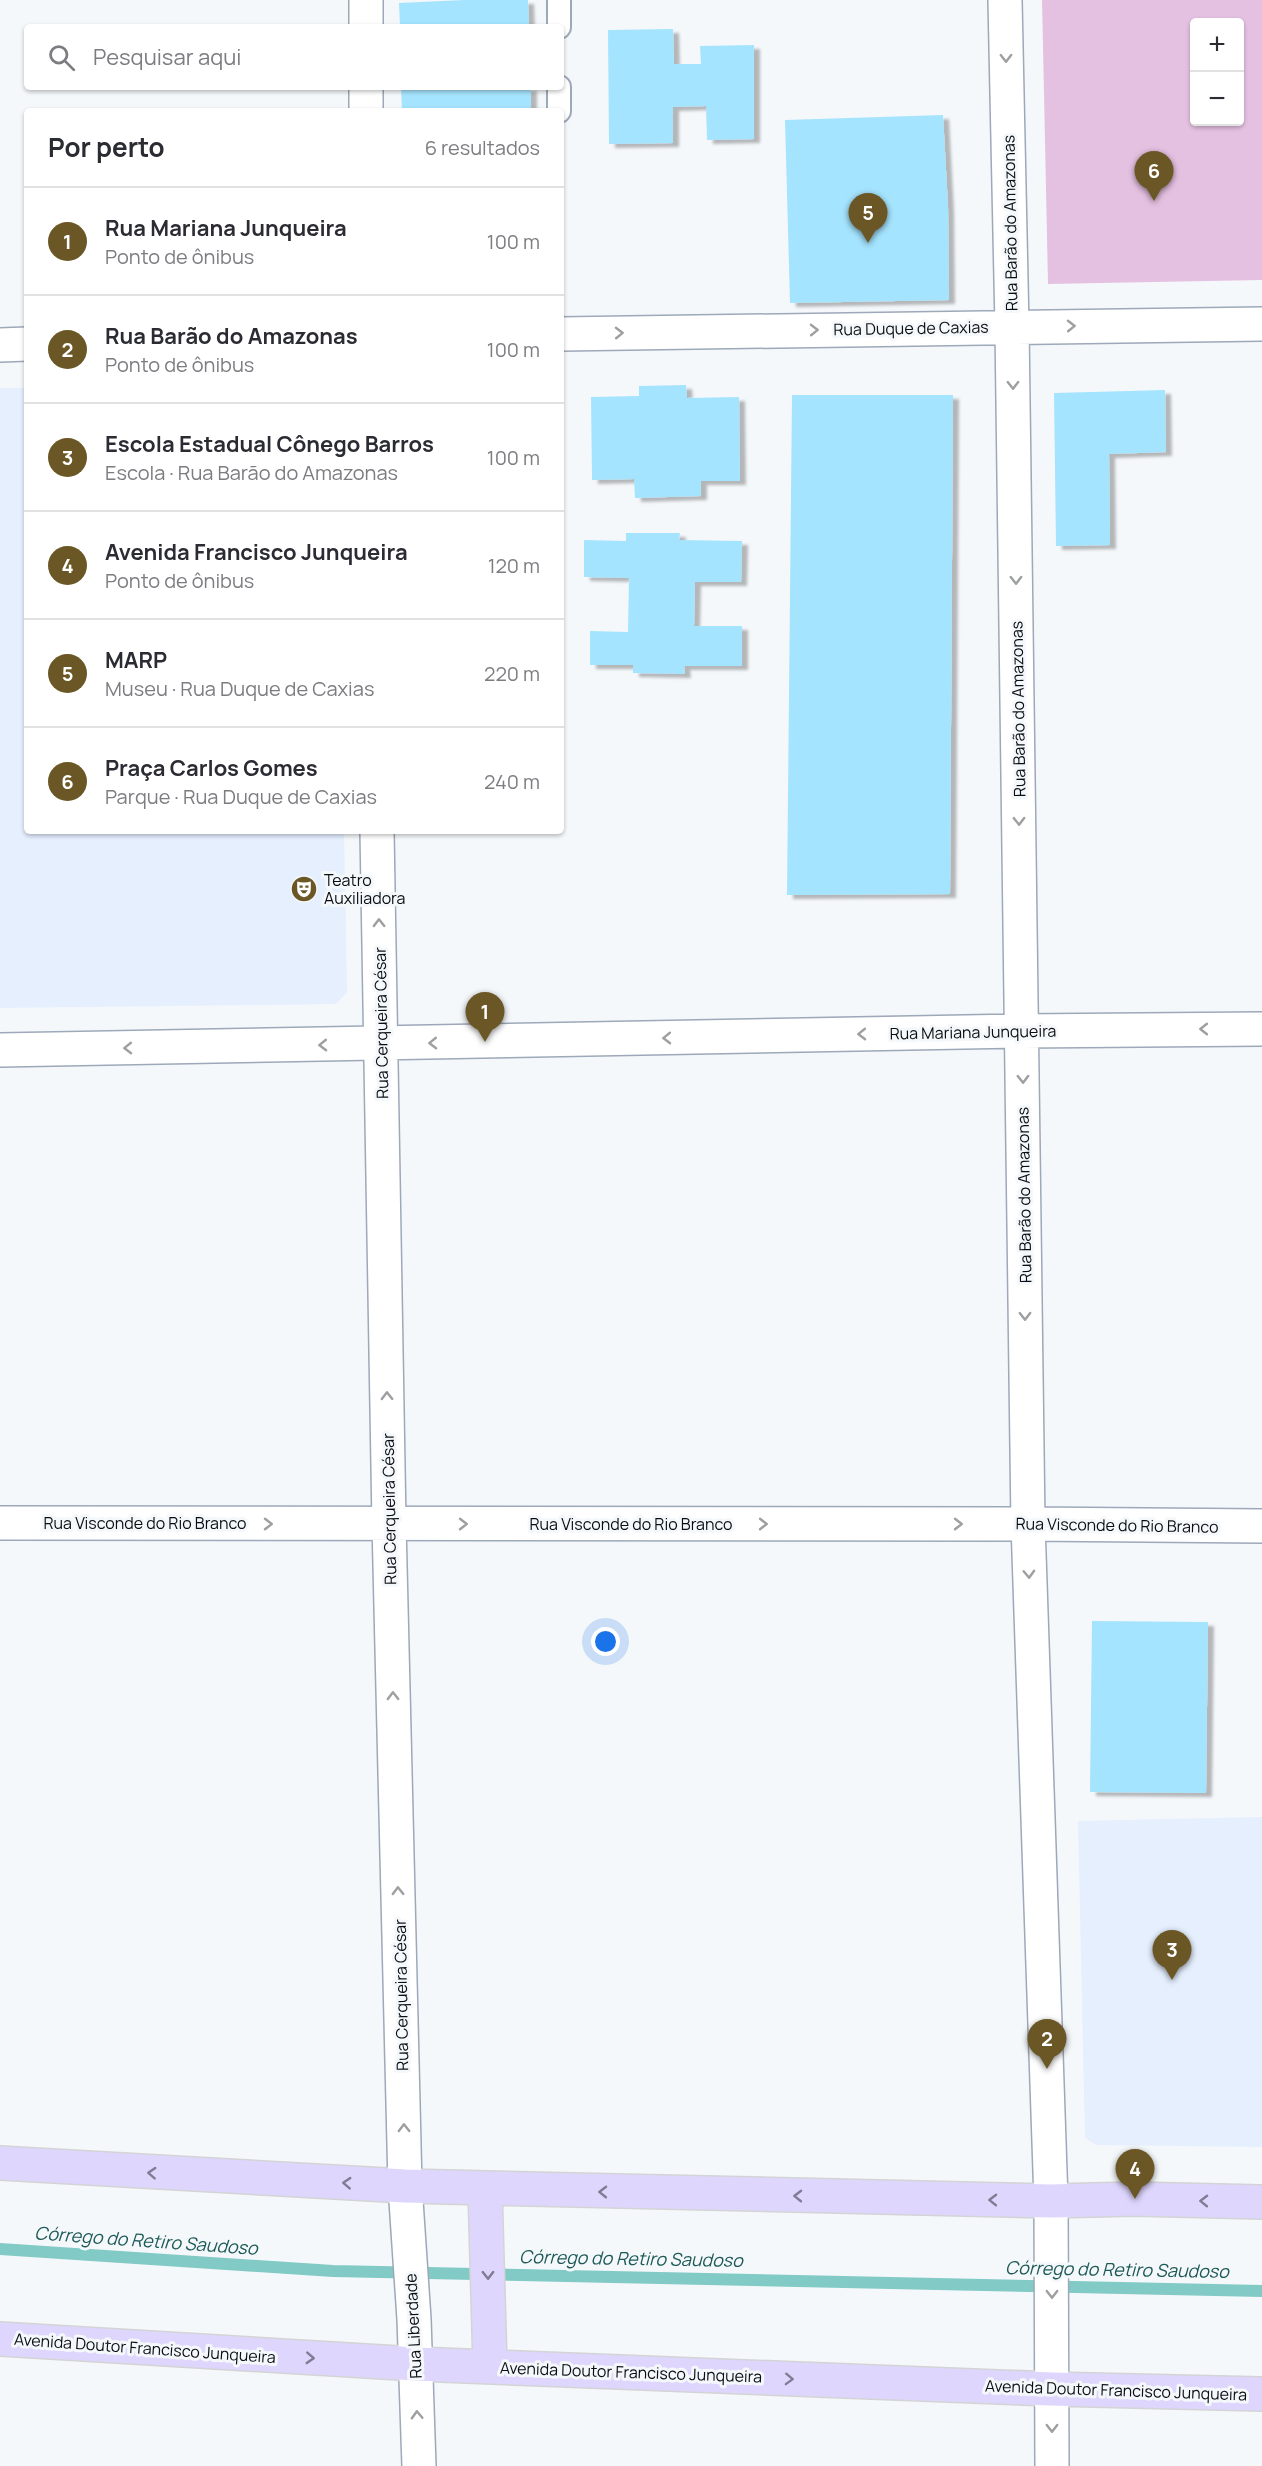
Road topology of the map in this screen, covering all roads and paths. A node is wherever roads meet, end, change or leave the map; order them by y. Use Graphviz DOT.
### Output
graph roads {
  1 [pos="366,0"];
  2 [pos="559,0"];
  3 [pos="1005,0"];
  4 [pos="366,24"];
  5 [pos="559,24"];
  6 [pos="366,90"];
  7 [pos="559,90"];
  8 [pos="366,108"];
  9 [pos="559,108"];
  10 [pos="1262,324"];
  11 [pos="1012,327"];
  12 [pos="564,334"];
  13 [pos="0,345"];
  14 [pos="24,345"];
  15 [pos="377,834"];
  16 [pos="1262,1029"];
  17 [pos="1022,1030"];
  18 [pos="381,1044"];
  19 [pos="0,1050"];
  20 [pos="0,1523"];
  21 [pos="389,1524"];
  22 [pos="1028,1524"];
  23 [pos="1262,1526"];
  24 [pos="0,2163"];
  25 [pos="405,2186"];
  26 [pos="1051,2201"];
  27 [pos="1262,2202"];
  28 [pos="486,2204"];
  29 [pos="0,2338"];
  30 [pos="416,2364"];
  31 [pos="490,2366"];
  32 [pos="1051,2390"];
  33 [pos="1262,2394"];
  34 [pos="419,2466"];
  35 [pos="1052,2466"];
  1 -- 4 [label="street"];
  2 -- 5 [label="lane"];
  3 -- 11 [label="street, Rua Barão do Amazonas, one-way"];
  6 -- 8 [label="street"];
  7 -- 9 [label="lane"];
  11 -- 10 [label="street, Rua Duque de Caxias, one-way"];
  12 -- 11 [label="street, Rua Duque de Caxias, one-way"];
  11 -- 17 [label="street, Rua Barão do Amazonas, one-way"];
  13 -- 14 [label="street"];
  18 -- 15 [label="street, Rua Cerqueira César, one-way"];
  16 -- 17 [label="street, Rua Mariana Junqueira, one-way"];
  17 -- 18 [label="street, Rua Mariana Junqueira, one-way"];
  17 -- 22 [label="street, Rua Barão do Amazonas, one-way"];
  18 -- 19 [label="street, Rua Mariana Junqueira, one-way"];
  21 -- 18 [label="street, Rua Cerqueira César, one-way"];
  20 -- 21 [label="street, Rua Visconde do Rio Branco, one-way"];
  21 -- 22 [label="street, Rua Visconde do Rio Branco, one-way"];
  25 -- 21 [label="street, Rua Cerqueira César, one-way"];
  22 -- 23 [label="street, Rua Visconde do Rio Branco"];
  22 -- 26 [label="street, Rua Barão do Amazonas, one-way"];
  25 -- 24 [label="main road, one-way"];
  25 -- 28 [label="main road"];
  25 -- 30 [label="street, Rua Liberdade"];
  27 -- 26 [label="main road, one-way"];
  26 -- 28 [label="main road, one-way"];
  26 -- 32 [label="street, Rua Barão do Amazonas, one-way"];
  28 -- 31 [label="main road, one-way"];
  29 -- 30 [label="main road, Avenida Doutor Francisco Junqueira, one-way"];
  30 -- 31 [label="main road, Avenida Doutor Francisco Junqueira"];
  34 -- 30 [label="street, Rua Liberdade, one-way"];
  31 -- 32 [label="main road, Avenida Doutor Francisco Junqueira, one-way"];
  32 -- 33 [label="main road, Avenida Doutor Francisco Junqueira"];
  32 -- 35 [label="street, Rua Barão do Amazonas, one-way"];
}
